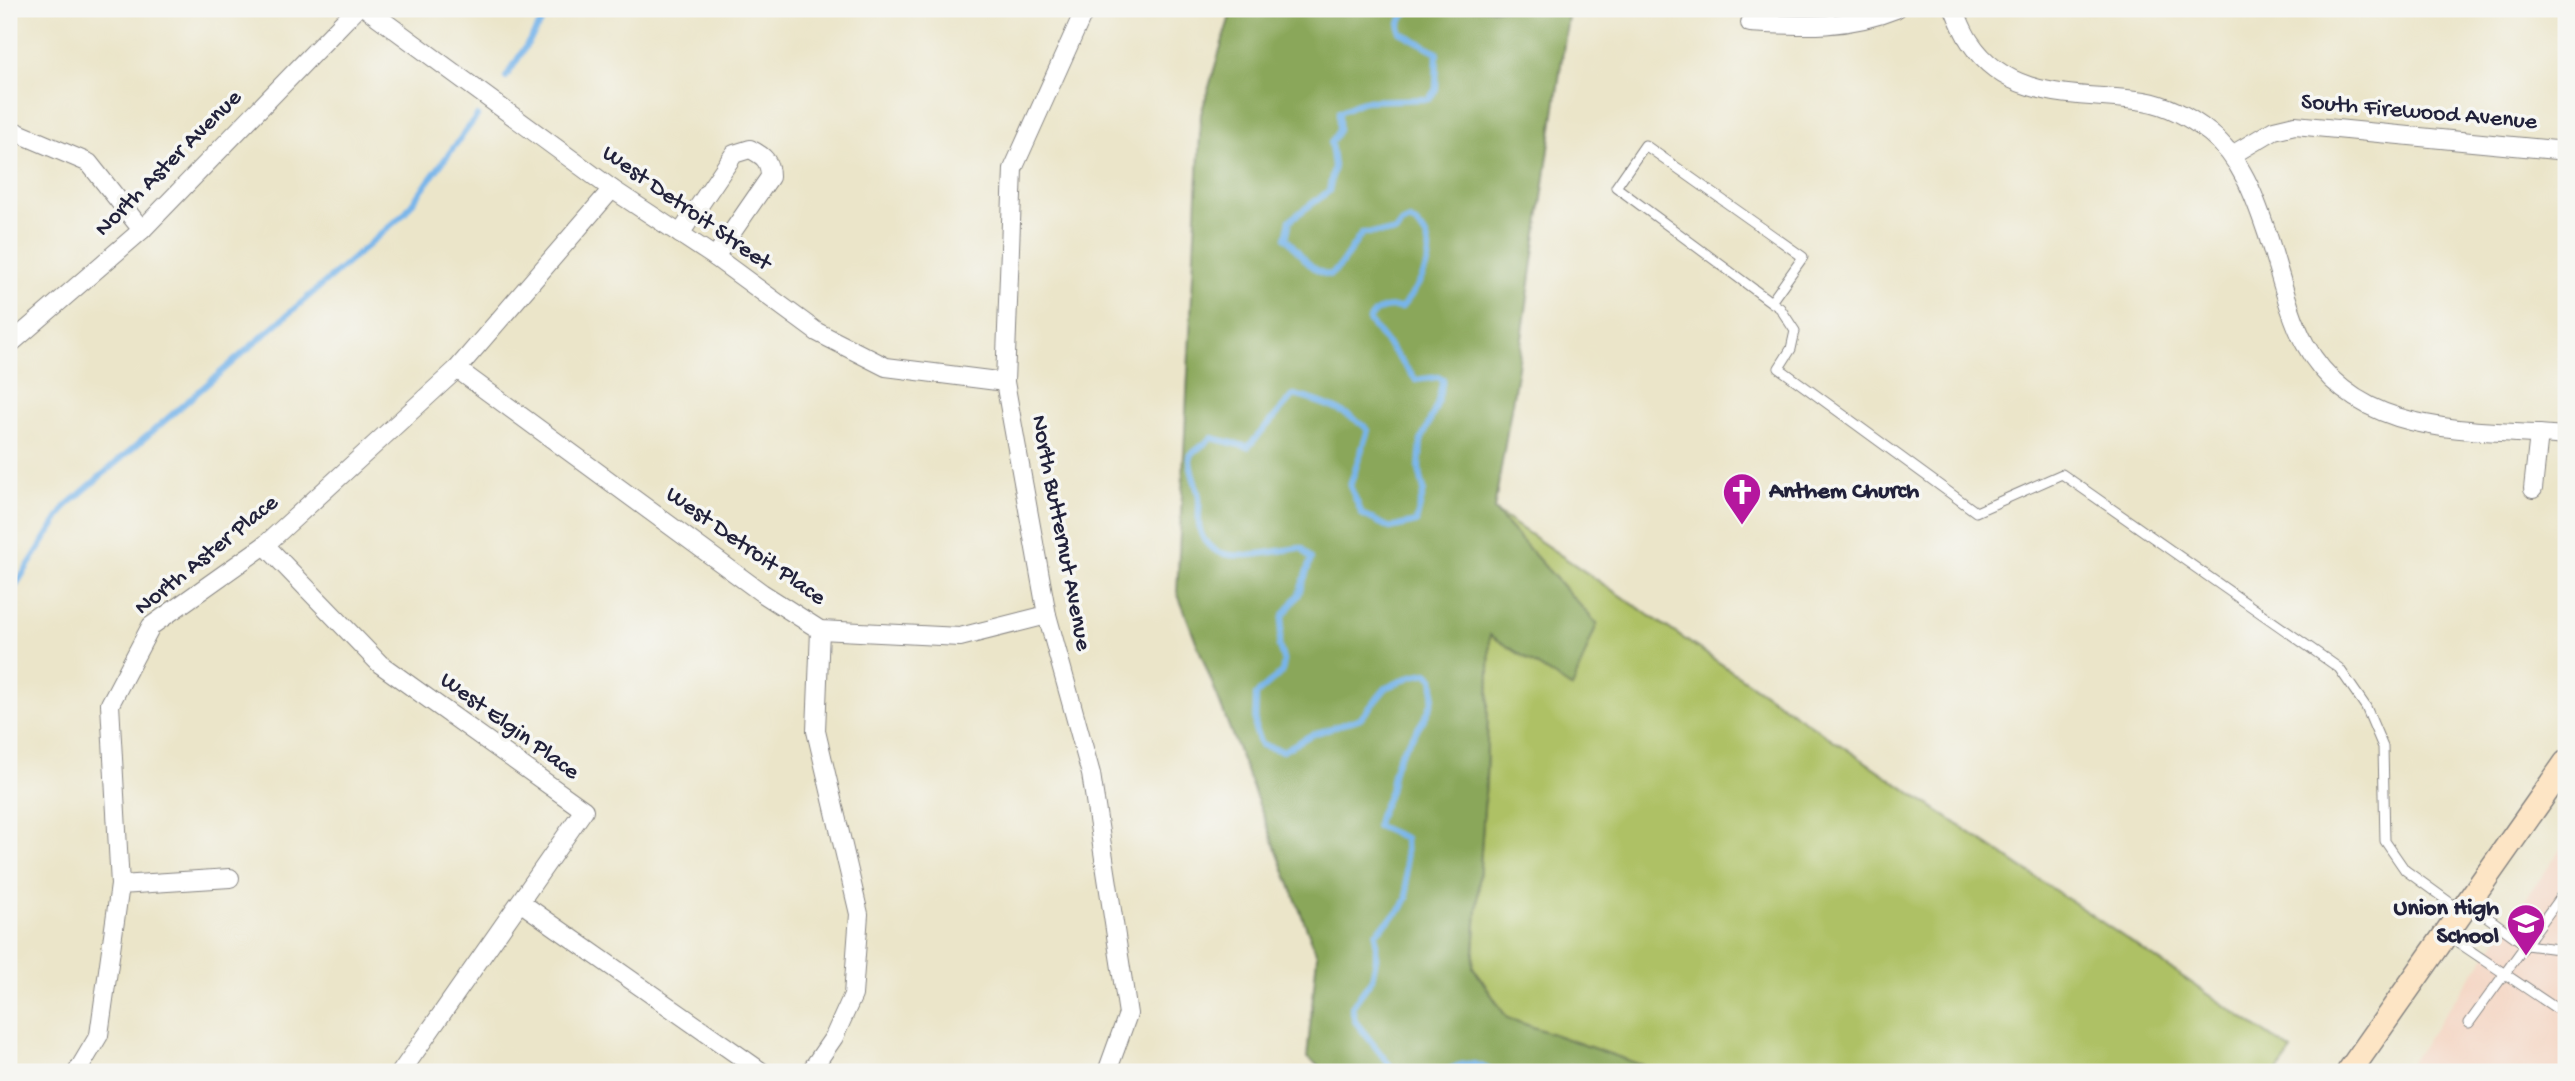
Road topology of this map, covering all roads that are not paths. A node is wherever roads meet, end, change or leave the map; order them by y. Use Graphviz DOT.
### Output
graph roads {
  1 [pos="356,9"];
  2 [pos="367,9"];
  3 [pos="1085,9"];
  4 [pos="1896,9"];
  5 [pos="1954,9"];
  6 [pos="1750,23"];
  7 [pos="9,129"];
  8 [pos="2566,151"];
  9 [pos="2232,155"];
  10 [pos="612,189"];
  11 [pos="142,230"];
  12 [pos="680,234"];
  13 [pos="715,257"];
  14 [pos="1772,302"];
  15 [pos="9,345"];
  16 [pos="457,369"];
  17 [pos="1005,382"];
  18 [pos="2539,434"];
  19 [pos="2566,436"];
  20 [pos="2533,489"];
  21 [pos="265,545"];
  22 [pos="1047,615"];
  23 [pos="820,630"];
  24 [pos="2566,763"];
  25 [pos="230,878"];
  26 [pos="120,885"];
  27 [pos="2566,889"];
  28 [pos="520,902"];
  29 [pos="2465,907"];
  30 [pos="2446,934"];
  31 [pos="2526,945"];
  32 [pos="2566,950"];
  33 [pos="2505,973"];
  34 [pos="2566,1015"];
  35 [pos="2469,1023"];
  36 [pos="76,1072"];
  37 [pos="401,1072"];
  38 [pos="762,1072"];
  39 [pos="810,1072"];
  40 [pos="1107,1072"];
  41 [pos="2349,1072"];
  1 -- 11 [label="street, North Aster Avenue"];
  2 -- 10 [label="street, West Detroit Street"];
  3 -- 17 [label="street, North Butternut Avenue"];
  4 -- 6 [label="street"];
  5 -- 9 [label="street"];
  7 -- 11 [label="street"];
  8 -- 9 [label="street, South Firewood Avenue"];
  9 -- 18 [label="street"];
  10 -- 12 [label="street, West Detroit Street"];
  10 -- 16 [label="street, North Aster Place"];
  11 -- 15 [label="street, North Aster Avenue"];
  12 -- 13 [label="street, West Detroit Street"];
  12 -- 13 [label="street"];
  13 -- 17 [label="street, West Detroit Street"];
  14 -- 14 [label="lane"];
  14 -- 29 [label="lane"];
  16 -- 21 [label="street, North Aster Place"];
  16 -- 23 [label="street, West Detroit Place"];
  17 -- 22 [label="street, North Butternut Avenue"];
  18 -- 19 [label="street"];
  18 -- 20 [label="street"];
  21 -- 26 [label="street, North Aster Place"];
  21 -- 28 [label="street, West Elgin Place"];
  22 -- 23 [label="street, West Detroit Place"];
  22 -- 40 [label="street, North Butternut Avenue"];
  23 -- 39 [label="street"];
  24 -- 29 [label="main road"];
  25 -- 26 [label="street"];
  26 -- 36 [label="street, North Aster Place"];
  27 -- 31 [label="lane"];
  28 -- 37 [label="street"];
  28 -- 38 [label="street"];
  29 -- 30 [label="main road"];
  29 -- 31 [label="lane"];
  30 -- 33 [label="lane"];
  30 -- 41 [label="main road"];
  31 -- 32 [label="lane"];
  31 -- 33 [label="lane"];
  33 -- 34 [label="lane"];
  33 -- 35 [label="lane"];
}
